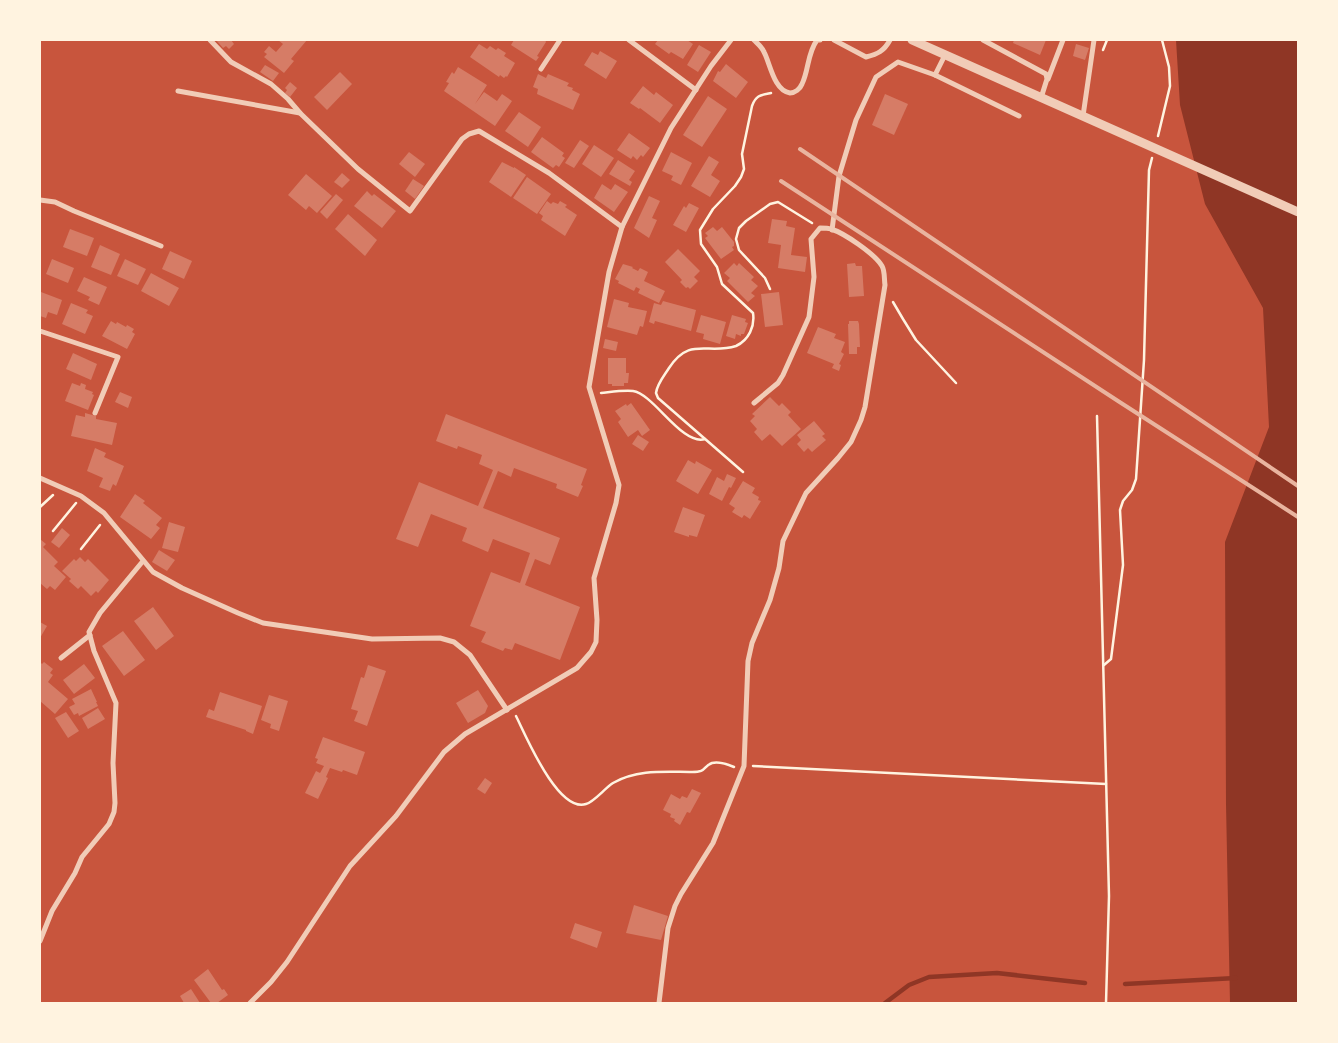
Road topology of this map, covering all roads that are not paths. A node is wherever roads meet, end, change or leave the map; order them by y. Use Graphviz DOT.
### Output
graph roads {
  1 [pos="210,40"];
  2 [pos="560,40"];
  3 [pos="629,40"];
  4 [pos="731,40"];
  5 [pos="754,40"];
  6 [pos="820,40"];
  7 [pos="834,40"];
  8 [pos="890,40"];
  9 [pos="984,40"];
  10 [pos="1063,40"];
  11 [pos="1094,40"];
  12 [pos="918,41"];
  13 [pos="945,55"];
  14 [pos="541,69"];
  15 [pos="935,75"];
  16 [pos="1048,79"];
  17 [pos="696,90"];
  18 [pos="178,91"];
  19 [pos="1040,98"];
  20 [pos="300,113"];
  21 [pos="1019,116"];
  22 [pos="1083,116"];
  23 [pos="40,200"];
  24 [pos="1298,212"];
  25 [pos="622,227"];
  26 [pos="832,230"];
  27 [pos="161,246"];
  28 [pos="40,331"];
  29 [pos="754,403"];
  30 [pos="95,413"];
  31 [pos="40,478"];
  32 [pos="143,562"];
  33 [pos="90,635"];
  34 [pos="61,658"];
  35 [pos="509,709"];
  36 [pos="40,941"];
  37 [pos="250,1003"];
  38 [pos="659,1003"];
  1 -- 20 [label="street"];
  2 -- 14 [label="street"];
  3 -- 17 [label="street"];
  4 -- 17 [label="street"];
  5 -- 6 [label="street"];
  7 -- 8 [label="street"];
  9 -- 16 [label="street"];
  10 -- 16 [label="street"];
  11 -- 22 [label="street"];
  12 -- 13 [label="street"];
  13 -- 15 [label="street"];
  13 -- 19 [label="street"];
  15 -- 21 [label="street"];
  15 -- 26 [label="street"];
  16 -- 19 [label="street"];
  17 -- 25 [label="street"];
  18 -- 20 [label="street"];
  19 -- 22 [label="street"];
  20 -- 25 [label="street"];
  22 -- 24 [label="street"];
  23 -- 27 [label="street"];
  25 -- 35 [label="street"];
  26 -- 29 [label="street"];
  26 -- 38 [label="street"];
  28 -- 30 [label="street"];
  31 -- 32 [label="street"];
  32 -- 33 [label="street"];
  32 -- 35 [label="street"];
  33 -- 34 [label="street"];
  33 -- 36 [label="street"];
  35 -- 37 [label="street"];
}
